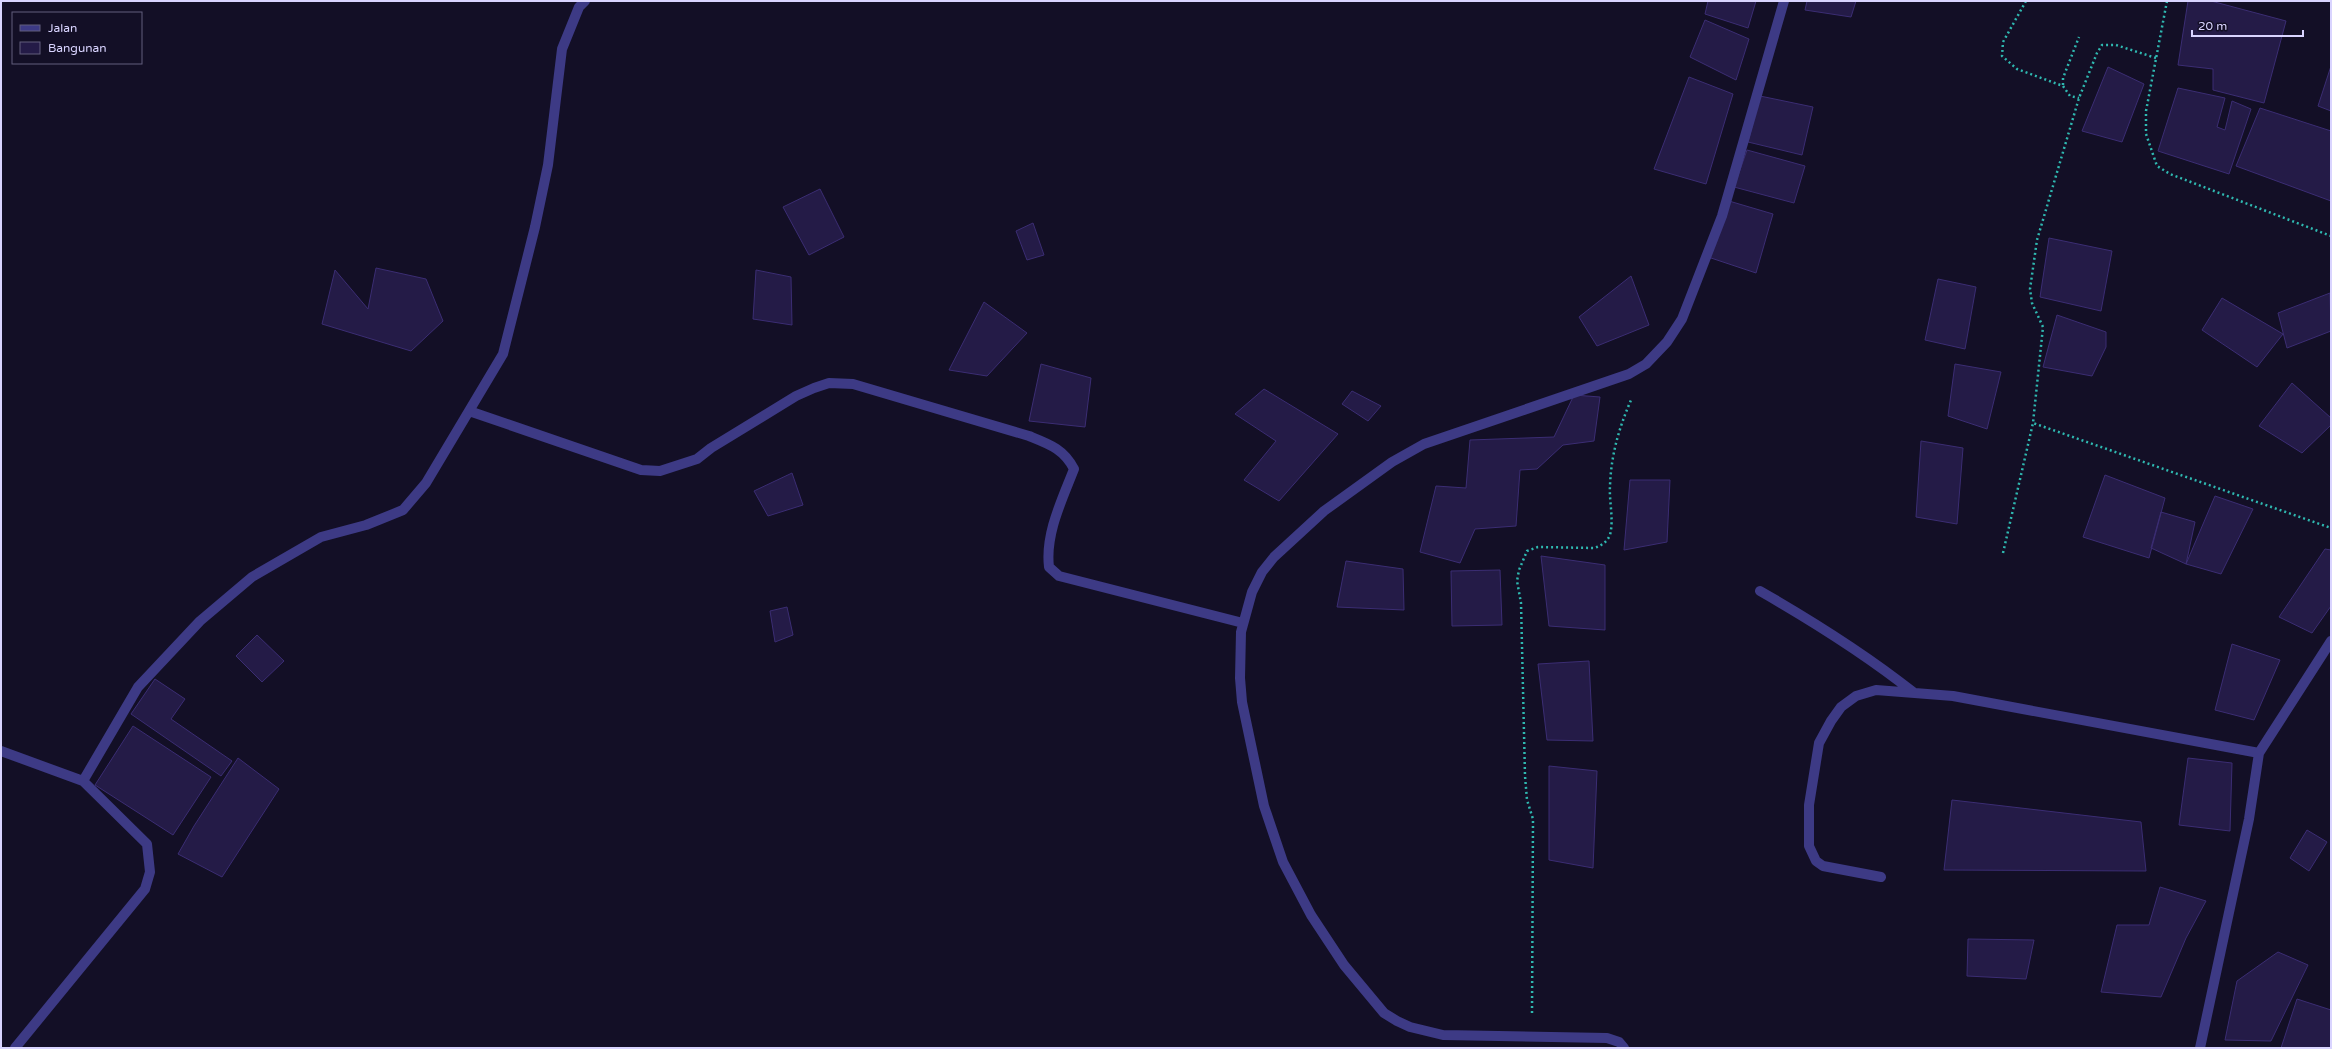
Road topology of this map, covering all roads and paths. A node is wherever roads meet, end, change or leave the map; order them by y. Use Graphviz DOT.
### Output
graph roads {
  1 [pos="585,1"];
  2 [pos="1784,1"];
  3 [pos="2026,1"];
  4 [pos="2167,1"];
  5 [pos="2079,37"];
  6 [pos="2156,58"];
  7 [pos="2064,86"];
  8 [pos="2079,98"];
  9 [pos="2331,236"];
  10 [pos="1646,364"];
  11 [pos="469,411"];
  12 [pos="2033,423"];
  13 [pos="2331,528"];
  14 [pos="2003,553"];
  15 [pos="1760,591"];
  16 [pos="1243,623"];
  17 [pos="2331,641"];
  18 [pos="1914,693"];
  19 [pos="1,751"];
  20 [pos="2259,753"];
  21 [pos="83,781"];
  22 [pos="1881,878"];
  23 [pos="1532,1037"];
  24 [pos="15,1048"];
  25 [pos="1624,1048"];
  26 [pos="2200,1048"];
  1 -- 11 [label="street"];
  2 -- 10 [label="street"];
  3 -- 7 [label="path"];
  4 -- 6 [label="path"];
  5 -- 7 [label="path"];
  6 -- 8 [label="path"];
  6 -- 9 [label="path"];
  7 -- 8 [label="path"];
  8 -- 12 [label="path"];
  10 -- 16 [label="street"];
  10 -- 23 [label="path"];
  11 -- 16 [label="street"];
  11 -- 21 [label="street"];
  12 -- 13 [label="path"];
  12 -- 14 [label="path"];
  15 -- 18 [label="street"];
  16 -- 23 [label="street"];
  17 -- 20 [label="street"];
  18 -- 20 [label="street"];
  18 -- 22 [label="street"];
  19 -- 21 [label="street"];
  20 -- 26 [label="street"];
  21 -- 24 [label="street"];
  23 -- 25 [label="street"];
}
